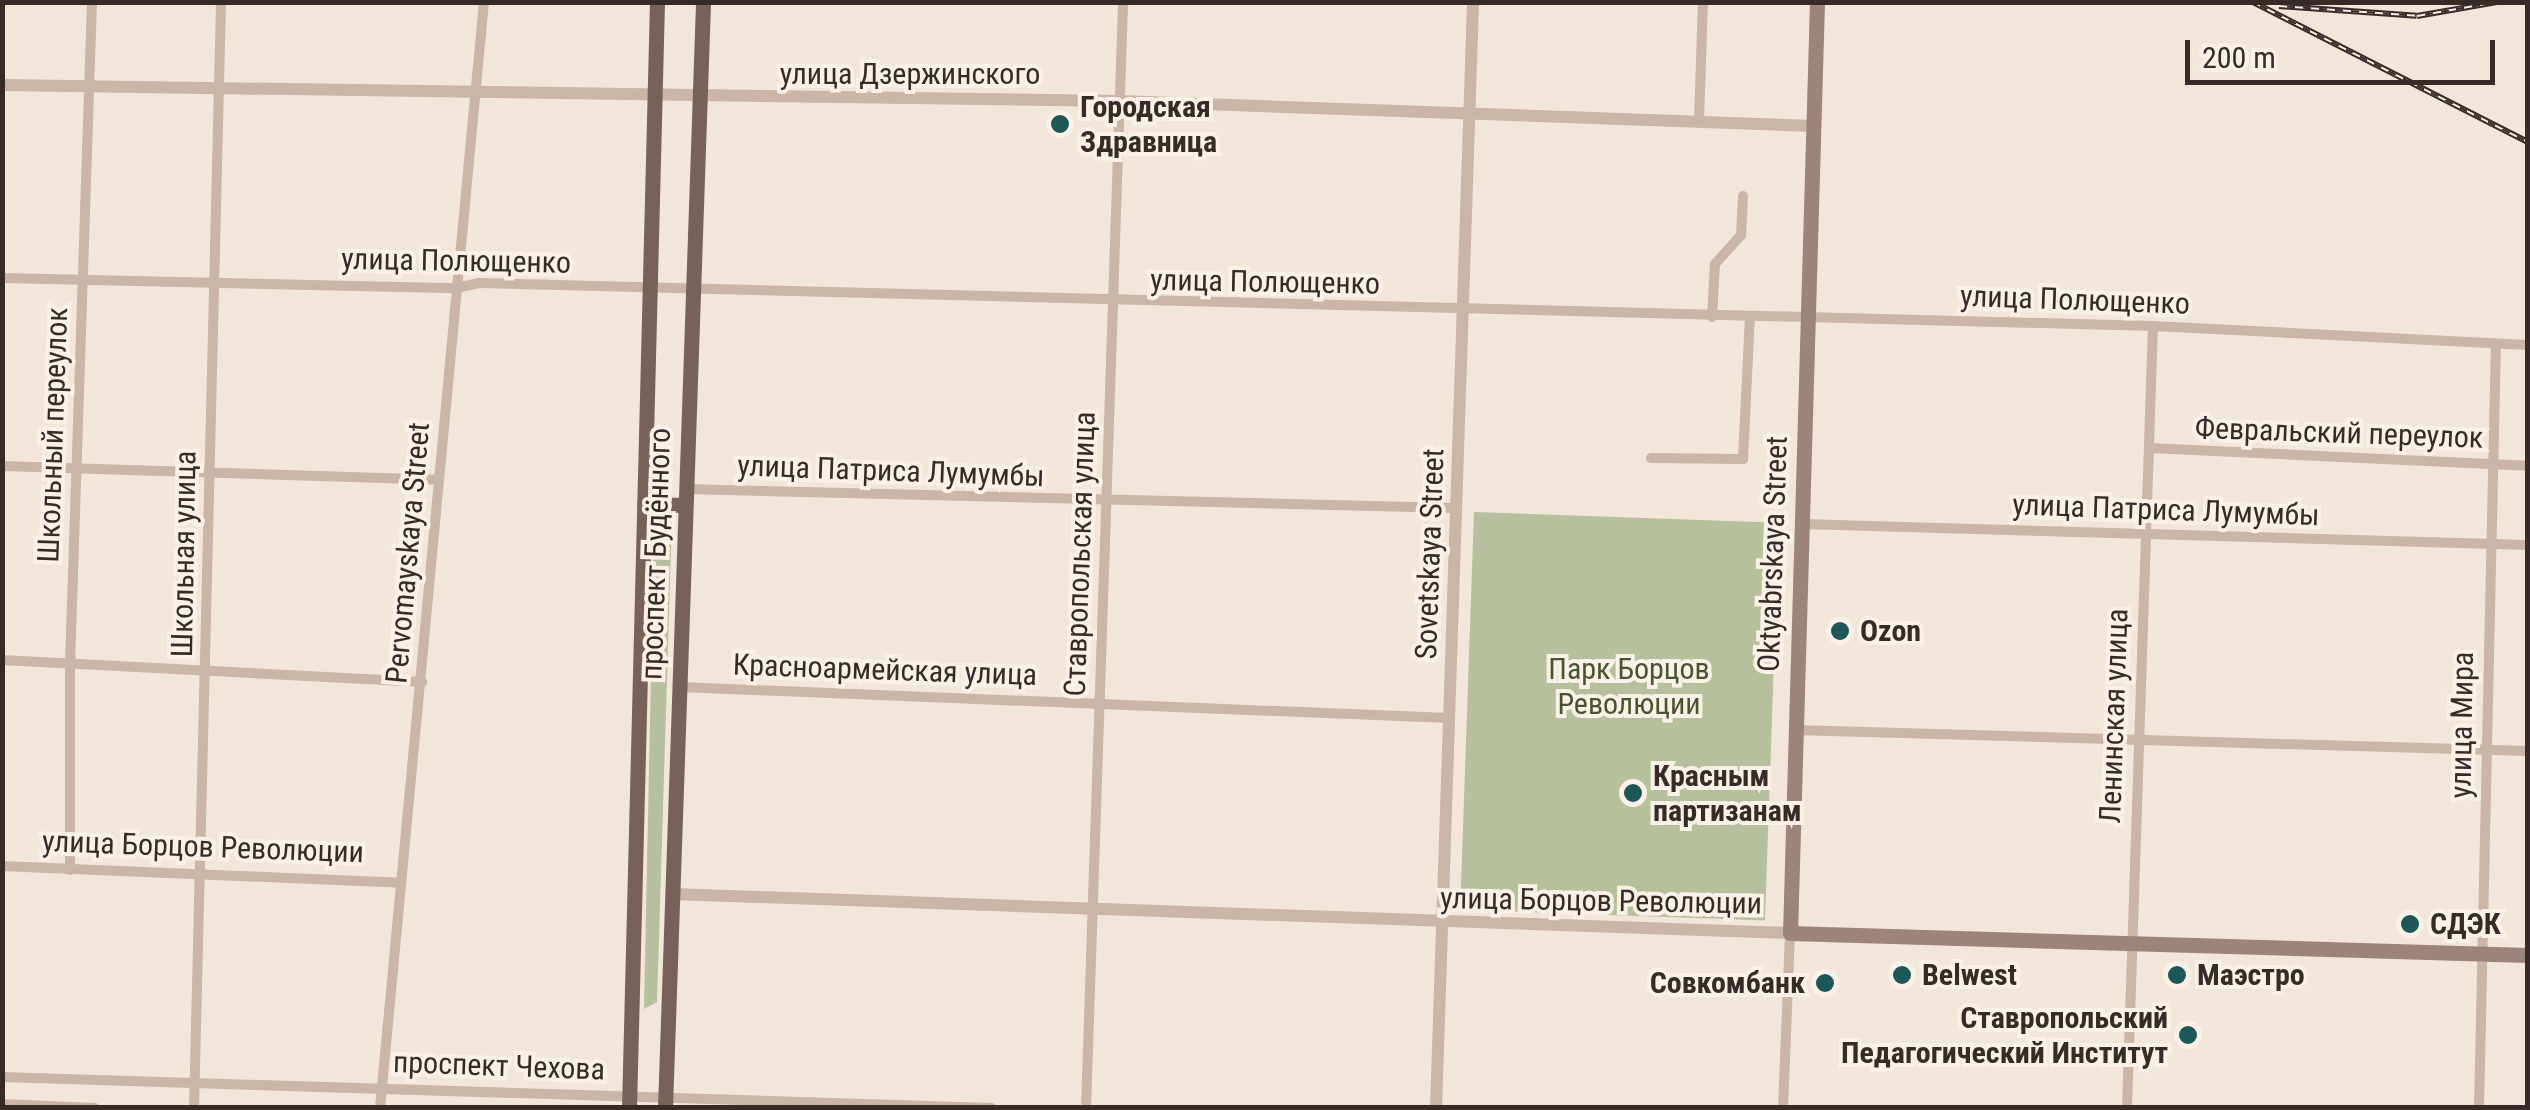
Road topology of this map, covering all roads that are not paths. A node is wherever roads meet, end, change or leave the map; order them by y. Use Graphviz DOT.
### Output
graph roads {
  1 [pos="92,2"];
  2 [pos="222,2"];
  3 [pos="484,2"];
  4 [pos="657,2"];
  5 [pos="703,2"];
  6 [pos="1123,2"];
  7 [pos="1473,2"];
  8 [pos="1703,2"];
  9 [pos="1817,2"];
  10 [pos="2,85"];
  11 [pos="91,86"];
  12 [pos="221,88"];
  13 [pos="475,93"];
  14 [pos="657,97"];
  15 [pos="701,98"];
  16 [pos="1120,100"];
  17 [pos="1469,112"];
  18 [pos="1698,120"];
  19 [pos="1816,126"];
  20 [pos="1744,196"];
  21 [pos="2,278"];
  22 [pos="84,280"];
  23 [pos="212,282"];
  24 [pos="456,288"];
  25 [pos="652,292"];
  26 [pos="692,292"];
  27 [pos="1113,303"];
  28 [pos="1463,311"];
  29 [pos="1712,317"];
  30 [pos="1750,317"];
  31 [pos="1810,318"];
  32 [pos="2153,326"];
  33 [pos="2496,344"];
  34 [pos="2528,345"];
  35 [pos="2149,448"];
  36 [pos="1651,458"];
  37 [pos="2491,465"];
  38 [pos="2,466"];
  39 [pos="2528,466"];
  40 [pos="78,468"];
  41 [pos="211,473"];
  42 [pos="439,480"];
  43 [pos="685,497"];
  44 [pos="1107,503"];
  45 [pos="644,504"];
  46 [pos="1456,508"];
  47 [pos="1802,524"];
  48 [pos="2145,534"];
  49 [pos="2490,544"];
  50 [pos="2528,545"];
  51 [pos="2,660"];
  52 [pos="70,664"];
  53 [pos="206,670"];
  54 [pos="422,682"];
  55 [pos="680,688"];
  56 [pos="1101,702"];
  57 [pos="1449,718"];
  58 [pos="1794,730"];
  59 [pos="2139,740"];
  60 [pos="2487,750"];
  61 [pos="2528,751"];
  62 [pos="2,866"];
  63 [pos="70,870"];
  64 [pos="201,878"];
  65 [pos="402,883"];
  66 [pos="674,894"];
  67 [pos="1094,908"];
  68 [pos="1442,926"];
  69 [pos="1790,933"];
  70 [pos="2131,943"];
  71 [pos="2480,954"];
  72 [pos="2528,955"];
  73 [pos="2,1078"];
  74 [pos="195,1082"];
  75 [pos="382,1086"];
  76 [pos="629,1102"];
  77 [pos="665,1102"];
  78 [pos="2,1104"];
  79 [pos="94,1108"];
  80 [pos="194,1108"];
  81 [pos="380,1108"];
  82 [pos="992,1108"];
  83 [pos="1086,1108"];
  84 [pos="1436,1108"];
  85 [pos="1783,1108"];
  86 [pos="2127,1108"];
  87 [pos="2479,1108"];
  1 -- 11 [label="street, Школьный переулок"];
  2 -- 12 [label="street, Школьная улица"];
  3 -- 13 [label="street, Pervomayskaya Street"];
  4 -- 14 [label="main road, проспект Будённого"];
  5 -- 15 [label="main road, проспект Будённого"];
  6 -- 16 [label="street, Ставропольская улица"];
  7 -- 17 [label="street, Sovetskaya Street"];
  8 -- 18 [label="street"];
  9 -- 19 [label="main road, Oktyabrskaya Street"];
  10 -- 11 [label="street, улица Дзержинского"];
  11 -- 12 [label="street, улица Дзержинского"];
  11 -- 22 [label="street, Школьный переулок"];
  12 -- 13 [label="street, улица Дзержинского"];
  12 -- 23 [label="street, Школьная улица"];
  13 -- 14 [label="street, улица Дзержинского"];
  13 -- 24 [label="street, Pervomayskaya Street"];
  14 -- 15 [label="street, улица Дзержинского"];
  14 -- 25 [label="main road, проспект Будённого"];
  15 -- 16 [label="street, улица Дзержинского"];
  15 -- 26 [label="main road, проспект Будённого"];
  16 -- 17 [label="street, улица Дзержинского"];
  16 -- 27 [label="street, Ставропольская улица"];
  17 -- 18 [label="street, улица Дзержинского"];
  17 -- 28 [label="street, Sovetskaya Street"];
  18 -- 19 [label="street, улица Дзержинского"];
  19 -- 31 [label="main road, Oktyabrskaya Street"];
  20 -- 29 [label="street"];
  21 -- 22 [label="street, улица Полющенко"];
  22 -- 23 [label="street, улица Полющенко"];
  22 -- 40 [label="street, Школьный переулок"];
  23 -- 24 [label="street, улица Полющенко"];
  23 -- 41 [label="street, Школьная улица"];
  24 -- 25 [label="street, улица Полющенко"];
  24 -- 42 [label="street, Pervomayskaya Street"];
  25 -- 26 [label="street, улица Полющенко"];
  25 -- 45 [label="main road, проспект Будённого"];
  26 -- 27 [label="street, улица Полющенко"];
  26 -- 43 [label="main road, проспект Будённого"];
  27 -- 28 [label="street, улица Полющенко"];
  27 -- 44 [label="street, Ставропольская улица"];
  28 -- 29 [label="street, улица Полющенко"];
  28 -- 46 [label="street, Sovetskaya Street"];
  29 -- 30 [label="street, улица Полющенко"];
  30 -- 31 [label="street, улица Полющенко"];
  30 -- 36 [label="street"];
  31 -- 32 [label="street, улица Полющенко"];
  31 -- 47 [label="main road, Oktyabrskaya Street"];
  32 -- 33 [label="street, улица Полющенко"];
  32 -- 35 [label="street, Ленинская улица"];
  33 -- 34 [label="street, улица Полющенко"];
  33 -- 37 [label="street, улица Мира"];
  35 -- 37 [label="street, Февральский переулок"];
  35 -- 48 [label="street, Ленинская улица"];
  37 -- 39 [label="street, Февральский переулок"];
  37 -- 49 [label="street, улица Мира"];
  38 -- 40 [label="street"];
  40 -- 41 [label="street"];
  40 -- 52 [label="street, Школьный переулок"];
  41 -- 42 [label="street"];
  41 -- 53 [label="street, Школьная улица"];
  42 -- 54 [label="street, Pervomayskaya Street"];
  43 -- 44 [label="street, улица Патриса Лумумбы"];
  43 -- 45 [label="main road"];
  43 -- 55 [label="main road, проспект Будённого"];
  44 -- 46 [label="street, улица Патриса Лумумбы"];
  44 -- 56 [label="street, Ставропольская улица"];
  45 -- 76 [label="main road, проспект Будённого"];
  46 -- 57 [label="street, Sovetskaya Street"];
  47 -- 48 [label="street, улица Патриса Лумумбы"];
  47 -- 58 [label="main road, Oktyabrskaya Street"];
  48 -- 49 [label="street, улица Патриса Лумумбы"];
  48 -- 59 [label="street, Ленинская улица"];
  49 -- 50 [label="street, улица Патриса Лумумбы"];
  49 -- 60 [label="street, улица Мира"];
  51 -- 52 [label="street"];
  52 -- 53 [label="street"];
  52 -- 63 [label="street, Школьный переулок"];
  53 -- 54 [label="street"];
  53 -- 64 [label="street, Школьная улица"];
  54 -- 65 [label="street, Pervomayskaya Street"];
  55 -- 56 [label="street, Красноармейская улица"];
  55 -- 66 [label="main road, проспект Будённого"];
  56 -- 57 [label="street, Красноармейская улица"];
  56 -- 67 [label="street, Ставропольская улица"];
  57 -- 68 [label="street, Sovetskaya Street"];
  58 -- 59 [label="street"];
  58 -- 69 [label="main road, Oktyabrskaya Street"];
  59 -- 60 [label="street"];
  59 -- 70 [label="street, Ленинская улица"];
  60 -- 61 [label="street"];
  60 -- 71 [label="street, улица Мира"];
  62 -- 63 [label="street, улица Борцов Революции"];
  63 -- 64 [label="street, улица Борцов Революции"];
  64 -- 65 [label="street, улица Борцов Революции"];
  64 -- 74 [label="street, Школьная улица"];
  65 -- 75 [label="street, Pervomayskaya Street"];
  66 -- 67 [label="street, улица Борцов Революции"];
  66 -- 77 [label="main road, проспект Будённого"];
  67 -- 68 [label="street, улица Борцов Революции"];
  67 -- 83 [label="street, Ставропольская улица"];
  68 -- 69 [label="street, улица Борцов Революции"];
  68 -- 84 [label="street, Sovetskaya Street"];
  69 -- 70 [label="main road, улица Борцов Революции"];
  69 -- 85 [label="street, Oktyabrskaya Street"];
  70 -- 71 [label="main road, улица Борцов Революции"];
  70 -- 86 [label="street, Ленинская улица"];
  71 -- 72 [label="main road, улица Борцов Революции"];
  71 -- 87 [label="street, улица Мира"];
  73 -- 74 [label="street, проспект Чехова"];
  74 -- 75 [label="street, проспект Чехова"];
  74 -- 80 [label="street, Школьная улица"];
  75 -- 76 [label="street, проспект Чехова"];
  75 -- 81 [label="street, Pervomayskaya Street"];
  76 -- 77 [label="street, проспект Чехова"];
  77 -- 82 [label="street, проспект Чехова"];
  78 -- 79 [label="street"];
}
